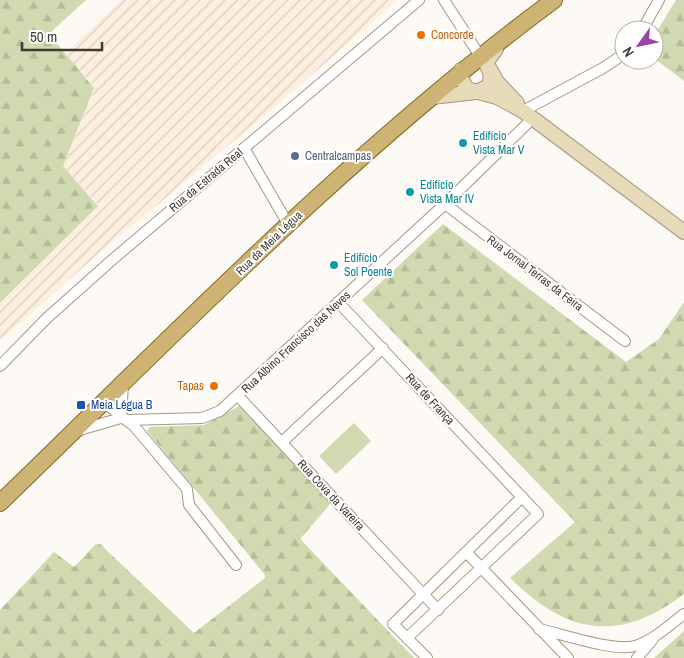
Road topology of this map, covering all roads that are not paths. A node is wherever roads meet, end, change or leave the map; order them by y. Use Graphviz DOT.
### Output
graph roads {
  1 [pos="419,0"];
  2 [pos="444,0"];
  3 [pos="554,0"];
  4 [pos="660,0"];
  5 [pos="648,20"];
  6 [pos="483,59"];
  7 [pos="614,61"];
  8 [pos="461,70"];
  9 [pos="476,92"];
  10 [pos="429,97"];
  11 [pos="528,115"];
  12 [pos="244,148"];
  13 [pos="445,204"];
  14 [pos="288,224"];
  15 [pos="684,232"];
  16 [pos="338,302"];
  17 [pos="625,342"];
  18 [pos="383,348"];
  19 [pos="0,366"];
  20 [pos="123,384"];
  21 [pos="238,396"];
  22 [pos="101,406"];
  23 [pos="119,420"];
  24 [pos="74,431"];
  25 [pos="282,442"];
  26 [pos="522,497"];
  27 [pos="0,503"];
  28 [pos="467,553"];
  29 [pos="236,565"];
  30 [pos="480,568"];
  31 [pos="423,594"];
  32 [pos="438,610"];
  33 [pos="684,614"];
  34 [pos="539,629"];
  35 [pos="663,630"];
  36 [pos="407,638"];
  37 [pos="427,658"];
  38 [pos="568,658"];
  39 [pos="637,658"];
  1 -- 12 [label="street, Rua da Estrada Real"];
  2 -- 6 [label="street"];
  3 -- 6 [label="main road, Rua da Meia Légua"];
  4 -- 5 [label="street"];
  6 -- 8 [label="main road, Rua da Meia Légua"];
  6 -- 9 [label="street"];
  6 -- 11 [label="street"];
  7 -- 11 [label="street, Rua Albino Francisco das Neves"];
  8 -- 9 [label="street"];
  8 -- 10 [label="main road, Rua da Meia Légua"];
  9 -- 10 [label="street"];
  9 -- 11 [label="street"];
  10 -- 14 [label="main road, Rua da Meia Légua"];
  11 -- 13 [label="street, Rua Albino Francisco das Neves"];
  11 -- 15 [label="street"];
  12 -- 14 [label="street"];
  12 -- 19 [label="street, Rua da Estrada Real"];
  13 -- 16 [label="street, Rua Albino Francisco das Neves"];
  13 -- 17 [label="street, Rua Jornal Terras da Feira"];
  14 -- 20 [label="main road, Rua da Meia Légua"];
  16 -- 18 [label="street, Rua de França"];
  16 -- 21 [label="street, Rua Albino Francisco das Neves"];
  18 -- 25 [label="street"];
  18 -- 26 [label="street, Rua de França"];
  20 -- 22 [label="main road, Rua da Meia Légua"];
  20 -- 23 [label="street"];
  21 -- 23 [label="street, Rua Albino Francisco das Neves"];
  21 -- 25 [label="street, Rua Cova da Vareira"];
  22 -- 23 [label="street"];
  22 -- 24 [label="main road, Rua da Meia Légua"];
  23 -- 24 [label="street, Rua Albino Francisco das Neves"];
  23 -- 29 [label="street"];
  24 -- 27 [label="main road, Rua da Meia Légua"];
  25 -- 31 [label="street, Rua Cova da Vareira"];
  26 -- 28 [label="street"];
  26 -- 30 [label="street, Rua de França"];
  28 -- 30 [label="street"];
  28 -- 31 [label="street"];
  30 -- 32 [label="street"];
  30 -- 34 [label="street"];
  31 -- 32 [label="street, Rua Cova da Vareira"];
  31 -- 36 [label="street"];
  32 -- 36 [label="street"];
  33 -- 35 [label="street"];
  34 -- 35 [label="street"];
  34 -- 38 [label="street"];
  35 -- 39 [label="street"];
  36 -- 37 [label="street"];
}
